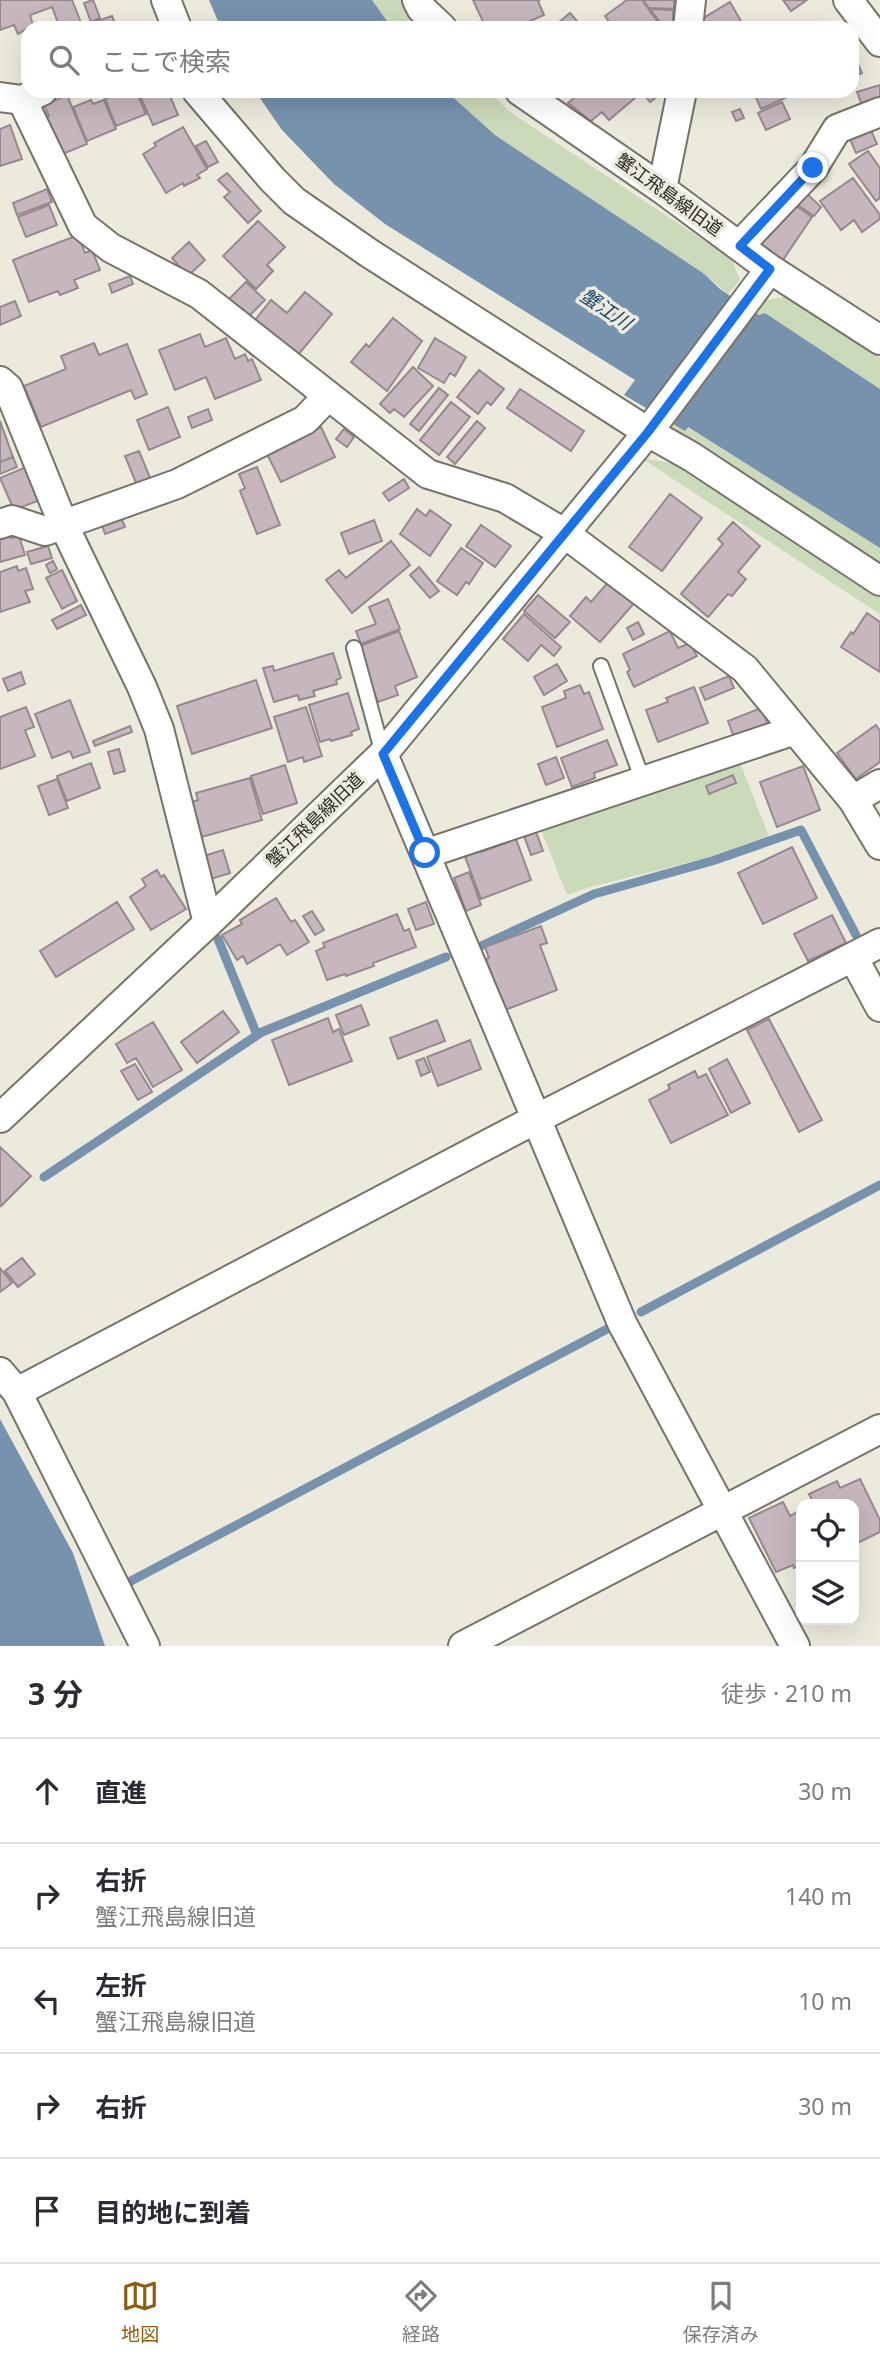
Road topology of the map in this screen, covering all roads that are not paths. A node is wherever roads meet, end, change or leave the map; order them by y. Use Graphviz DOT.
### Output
graph roads {
  1 [pos="166,0"];
  2 [pos="417,0"];
  3 [pos="691,0"];
  4 [pos="848,0"];
  5 [pos="174,21"];
  6 [pos="435,21"];
  7 [pos="689,21"];
  8 [pos="880,42"];
  9 [pos="22,98"];
  10 [pos="204,98"];
  11 [pos="212,98"];
  12 [pos="530,98"];
  13 [pos="681,98"];
  14 [pos="880,112"];
  15 [pos="223,119"];
  16 [pos="662,189"];
  17 [pos="740,246"];
  18 [pos="770,269"];
  19 [pos="880,340"];
  20 [pos="0,381"];
  21 [pos="328,396"];
  22 [pos="651,427"];
  23 [pos="0,524"];
  24 [pos="64,526"];
  25 [pos="564,533"];
  26 [pos="880,581"];
  27 [pos="354,648"];
  28 [pos="601,666"];
  29 [pos="795,730"];
  30 [pos="383,754"];
  31 [pos="643,781"];
  32 [pos="880,784"];
  33 [pos="853,800"];
  34 [pos="880,845"];
  35 [pos="425,853"];
  36 [pos="208,923"];
  37 [pos="880,943"];
  38 [pos="853,957"];
  39 [pos="880,1007"];
  40 [pos="0,1118"];
  41 [pos="536,1119"];
  42 [pos="8,1382"];
  43 [pos="880,1429"];
  44 [pos="723,1511"];
  45 [pos="145,1646"];
  46 [pos="463,1646"];
  47 [pos="795,1646"];
  1 -- 5 [label="street"];
  2 -- 6 [label="street"];
  3 -- 7 [label="street"];
  4 -- 8 [label="street"];
  9 -- 21 [label="street"];
  10 -- 15 [label="street"];
  11 -- 15 [label="street"];
  12 -- 16 [label="street, 蟹江飛島線旧道"];
  13 -- 16 [label="street"];
  14 -- 17 [label="street"];
  15 -- 22 [label="street"];
  16 -- 17 [label="street, 蟹江飛島線旧道"];
  17 -- 18 [label="street, 蟹江飛島線旧道"];
  18 -- 19 [label="street"];
  18 -- 22 [label="street, 蟹江飛島線旧道"];
  20 -- 24 [label="street"];
  21 -- 24 [label="street"];
  21 -- 25 [label="street"];
  22 -- 25 [label="street, 蟹江飛島線旧道"];
  22 -- 26 [label="street"];
  23 -- 24 [label="street"];
  24 -- 36 [label="street"];
  25 -- 29 [label="street"];
  25 -- 30 [label="street, 蟹江飛島線旧道"];
  27 -- 30 [label="lane"];
  28 -- 31 [label="lane"];
  29 -- 31 [label="street"];
  29 -- 33 [label="street"];
  30 -- 35 [label="street"];
  30 -- 36 [label="street, 蟹江飛島線旧道"];
  31 -- 35 [label="street"];
  32 -- 33 [label="street"];
  33 -- 34 [label="street"];
  35 -- 41 [label="street"];
  36 -- 40 [label="street, 蟹江飛島線旧道"];
  37 -- 38 [label="street"];
  38 -- 39 [label="street"];
  38 -- 41 [label="street"];
  41 -- 42 [label="street"];
  41 -- 44 [label="street"];
  42 -- 45 [label="street"];
  43 -- 44 [label="street"];
  44 -- 46 [label="street"];
  44 -- 47 [label="street"];
}
